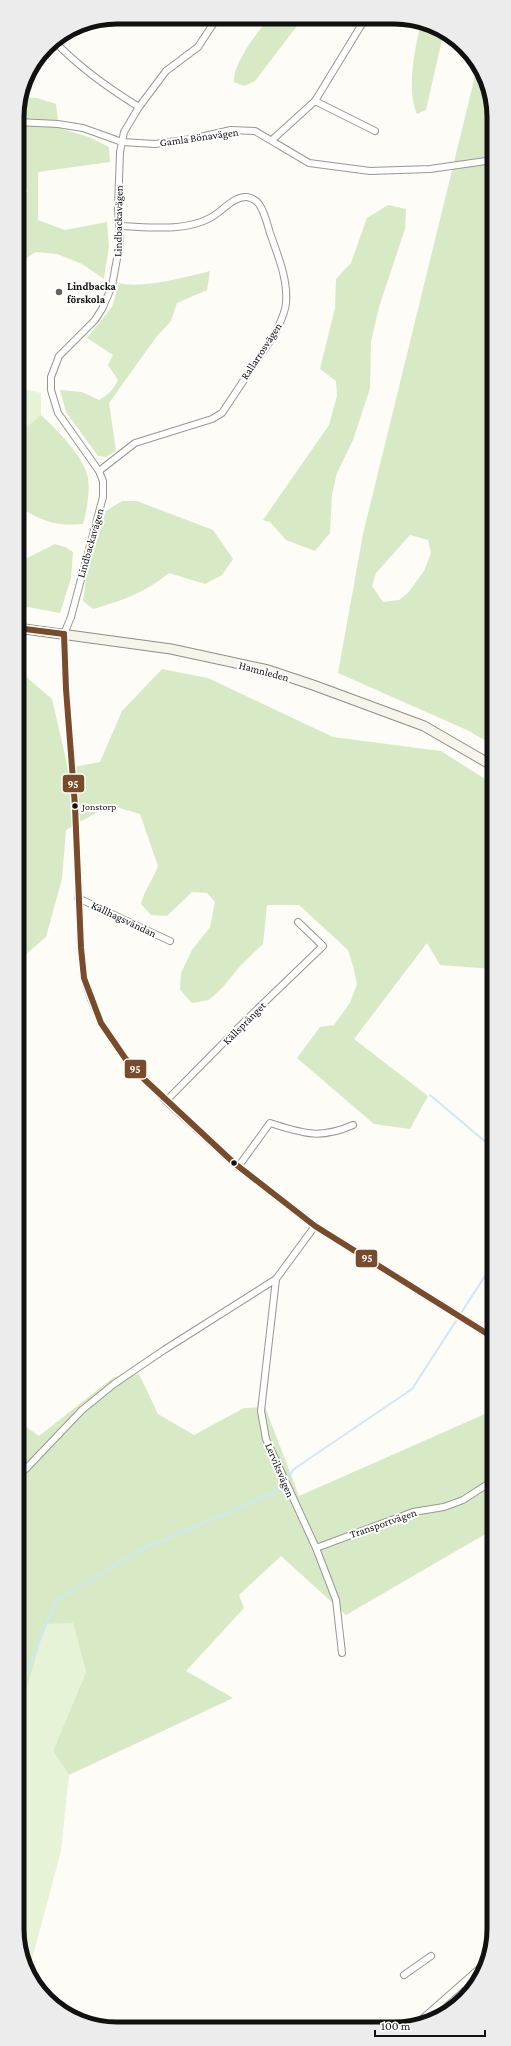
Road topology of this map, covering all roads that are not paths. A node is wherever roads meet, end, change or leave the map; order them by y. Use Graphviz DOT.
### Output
graph roads {
  1 [pos="213,24"];
  2 [pos="362,24"];
  3 [pos="58,45"];
  4 [pos="315,101"];
  5 [pos="138,107"];
  6 [pos="24,122"];
  7 [pos="375,130"];
  8 [pos="272,140"];
  9 [pos="122,142"];
  10 [pos="487,161"];
  11 [pos="120,226"];
  12 [pos="99,471"];
  13 [pos="24,629"];
  14 [pos="64,634"];
  15 [pos="487,763"];
  16 [pos="78,898"];
  17 [pos="298,922"];
  18 [pos="170,941"];
  19 [pos="166,1101"];
  20 [pos="353,1125"];
  21 [pos="238,1167"];
  22 [pos="314,1226"];
  23 [pos="276,1279"];
  24 [pos="487,1334"];
  25 [pos="24,1471"];
  26 [pos="487,1485"];
  27 [pos="316,1548"];
  28 [pos="342,1652"];
  29 [pos="431,1956"];
  30 [pos="476,1971"];
  31 [pos="404,1975"];
  32 [pos="424,2017"];
  1 -- 5 [label="street, Lindbackavägen"];
  2 -- 4 [label="street"];
  3 -- 5 [label="street"];
  4 -- 7 [label="street"];
  4 -- 8 [label="street"];
  5 -- 9 [label="street, Lindbackavägen"];
  6 -- 9 [label="street, Gamla Bönavägen"];
  8 -- 9 [label="street, Gamla Bönavägen"];
  8 -- 10 [label="street, Gamla Bönavägen"];
  9 -- 11 [label="street, Lindbackavägen"];
  11 -- 12 [label="street, Lindbackavägen"];
  11 -- 12 [label="street, Rallarrosvägen"];
  12 -- 14 [label="street, Lindbackavägen"];
  13 -- 14 [label="main road, Hamnleden"];
  14 -- 15 [label="main road, Hamnleden"];
  14 -- 16 [label="street"];
  16 -- 18 [label="street, Källhagsvändan"];
  16 -- 19 [label="street"];
  17 -- 19 [label="street, Källsprånget"];
  19 -- 21 [label="street"];
  20 -- 21 [label="street"];
  21 -- 22 [label="street"];
  22 -- 23 [label="street, Lerviksvägen"];
  22 -- 24 [label="street"];
  23 -- 25 [label="street, Lerviksvägen"];
  23 -- 27 [label="street, Lerviksvägen"];
  26 -- 27 [label="street, Transportvägen"];
  27 -- 28 [label="street, Lerviksvägen"];
  29 -- 31 [label="street"];
  30 -- 32 [label="street"];
}
